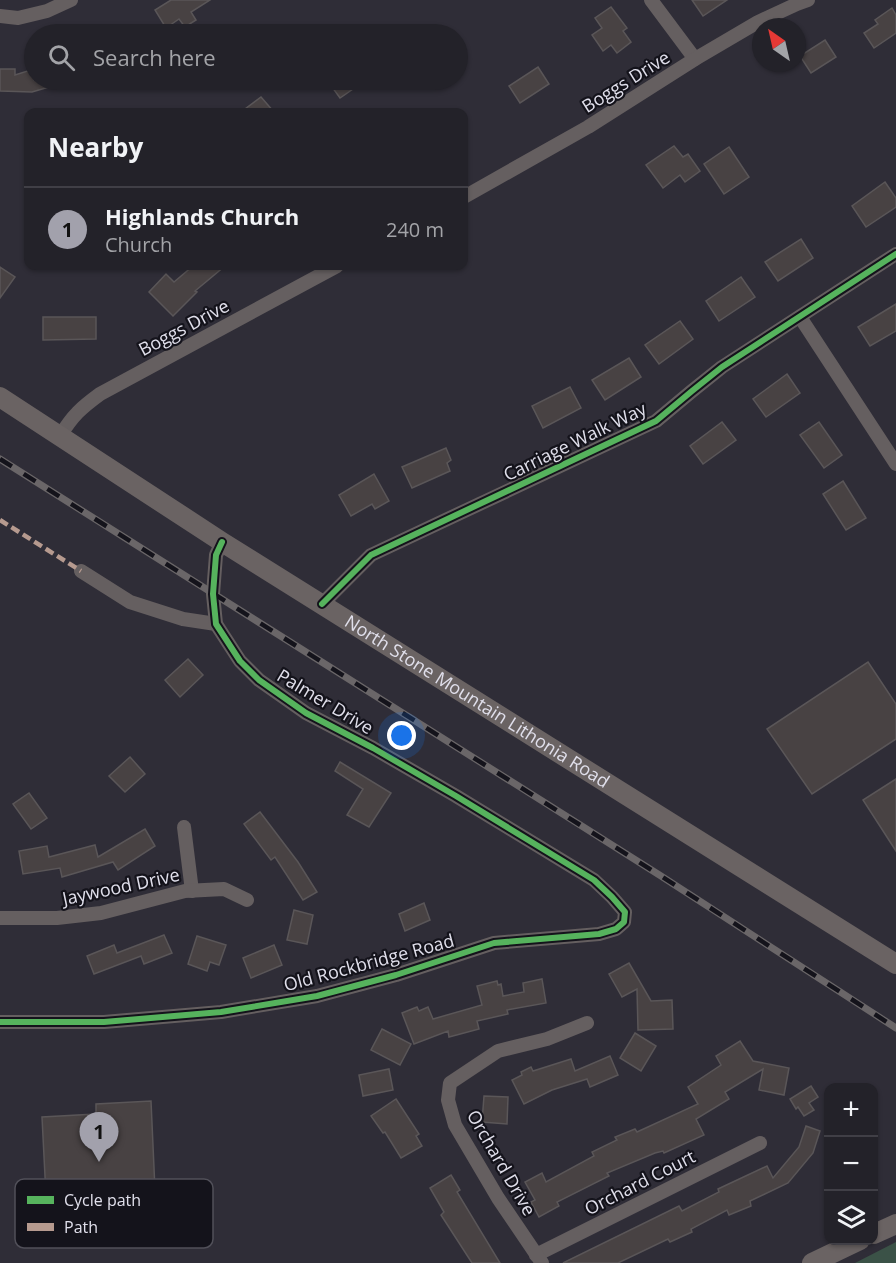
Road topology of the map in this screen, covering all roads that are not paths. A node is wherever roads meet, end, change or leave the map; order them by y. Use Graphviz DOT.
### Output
graph roads {
  1 [pos="71,0"];
  2 [pos="651,0"];
  3 [pos="808,0"];
  4 [pos="0,16"];
  5 [pos="694,59"];
  6 [pos="468,195"];
  7 [pos="896,254"];
  8 [pos="330,270"];
  9 [pos="800,317"];
  10 [pos="0,397"];
  11 [pos="60,436"];
  12 [pos="896,464"];
  13 [pos="222,542"];
  14 [pos="81,571"];
  15 [pos="322,604"];
  16 [pos="216,624"];
  17 [pos="184,827"];
  18 [pos="192,891"];
  19 [pos="247,900"];
  20 [pos="625,912"];
  21 [pos="0,918"];
  22 [pos="896,964"];
  23 [pos="0,1022"];
  24 [pos="587,1023"];
  25 [pos="760,1143"];
  26 [pos="896,1224"];
  27 [pos="878,1232"];
  28 [pos="850,1245"];
  29 [pos="539,1259"];
  30 [pos="812,1263"];
  1 -- 4 [label="street"];
  2 -- 5 [label="street"];
  3 -- 5 [label="street, Boggs Drive"];
  5 -- 6 [label="street, Boggs Drive"];
  7 -- 9 [label="street, Carriage Walk Way"];
  8 -- 11 [label="street, Boggs Drive"];
  9 -- 12 [label="street"];
  9 -- 15 [label="street, Carriage Walk Way"];
  10 -- 11 [label="main road, North Stone Mountain Lithonia Road"];
  11 -- 13 [label="main road, North Stone Mountain Lithonia Road"];
  13 -- 15 [label="main road, North Stone Mountain Lithonia Road"];
  13 -- 16 [label="street, Palmer Drive"];
  14 -- 16 [label="street"];
  15 -- 22 [label="main road, North Stone Mountain Lithonia Road"];
  16 -- 20 [label="street, Palmer Drive"];
  17 -- 18 [label="street"];
  18 -- 19 [label="street, Jaywood Drive"];
  18 -- 21 [label="street, Jaywood Drive"];
  20 -- 23 [label="street, Old Rockbridge Road"];
  24 -- 29 [label="street, Orchard Drive"];
  25 -- 29 [label="street, Orchard Court"];
  26 -- 27 [label="main road"];
  28 -- 30 [label="main road"];
}
